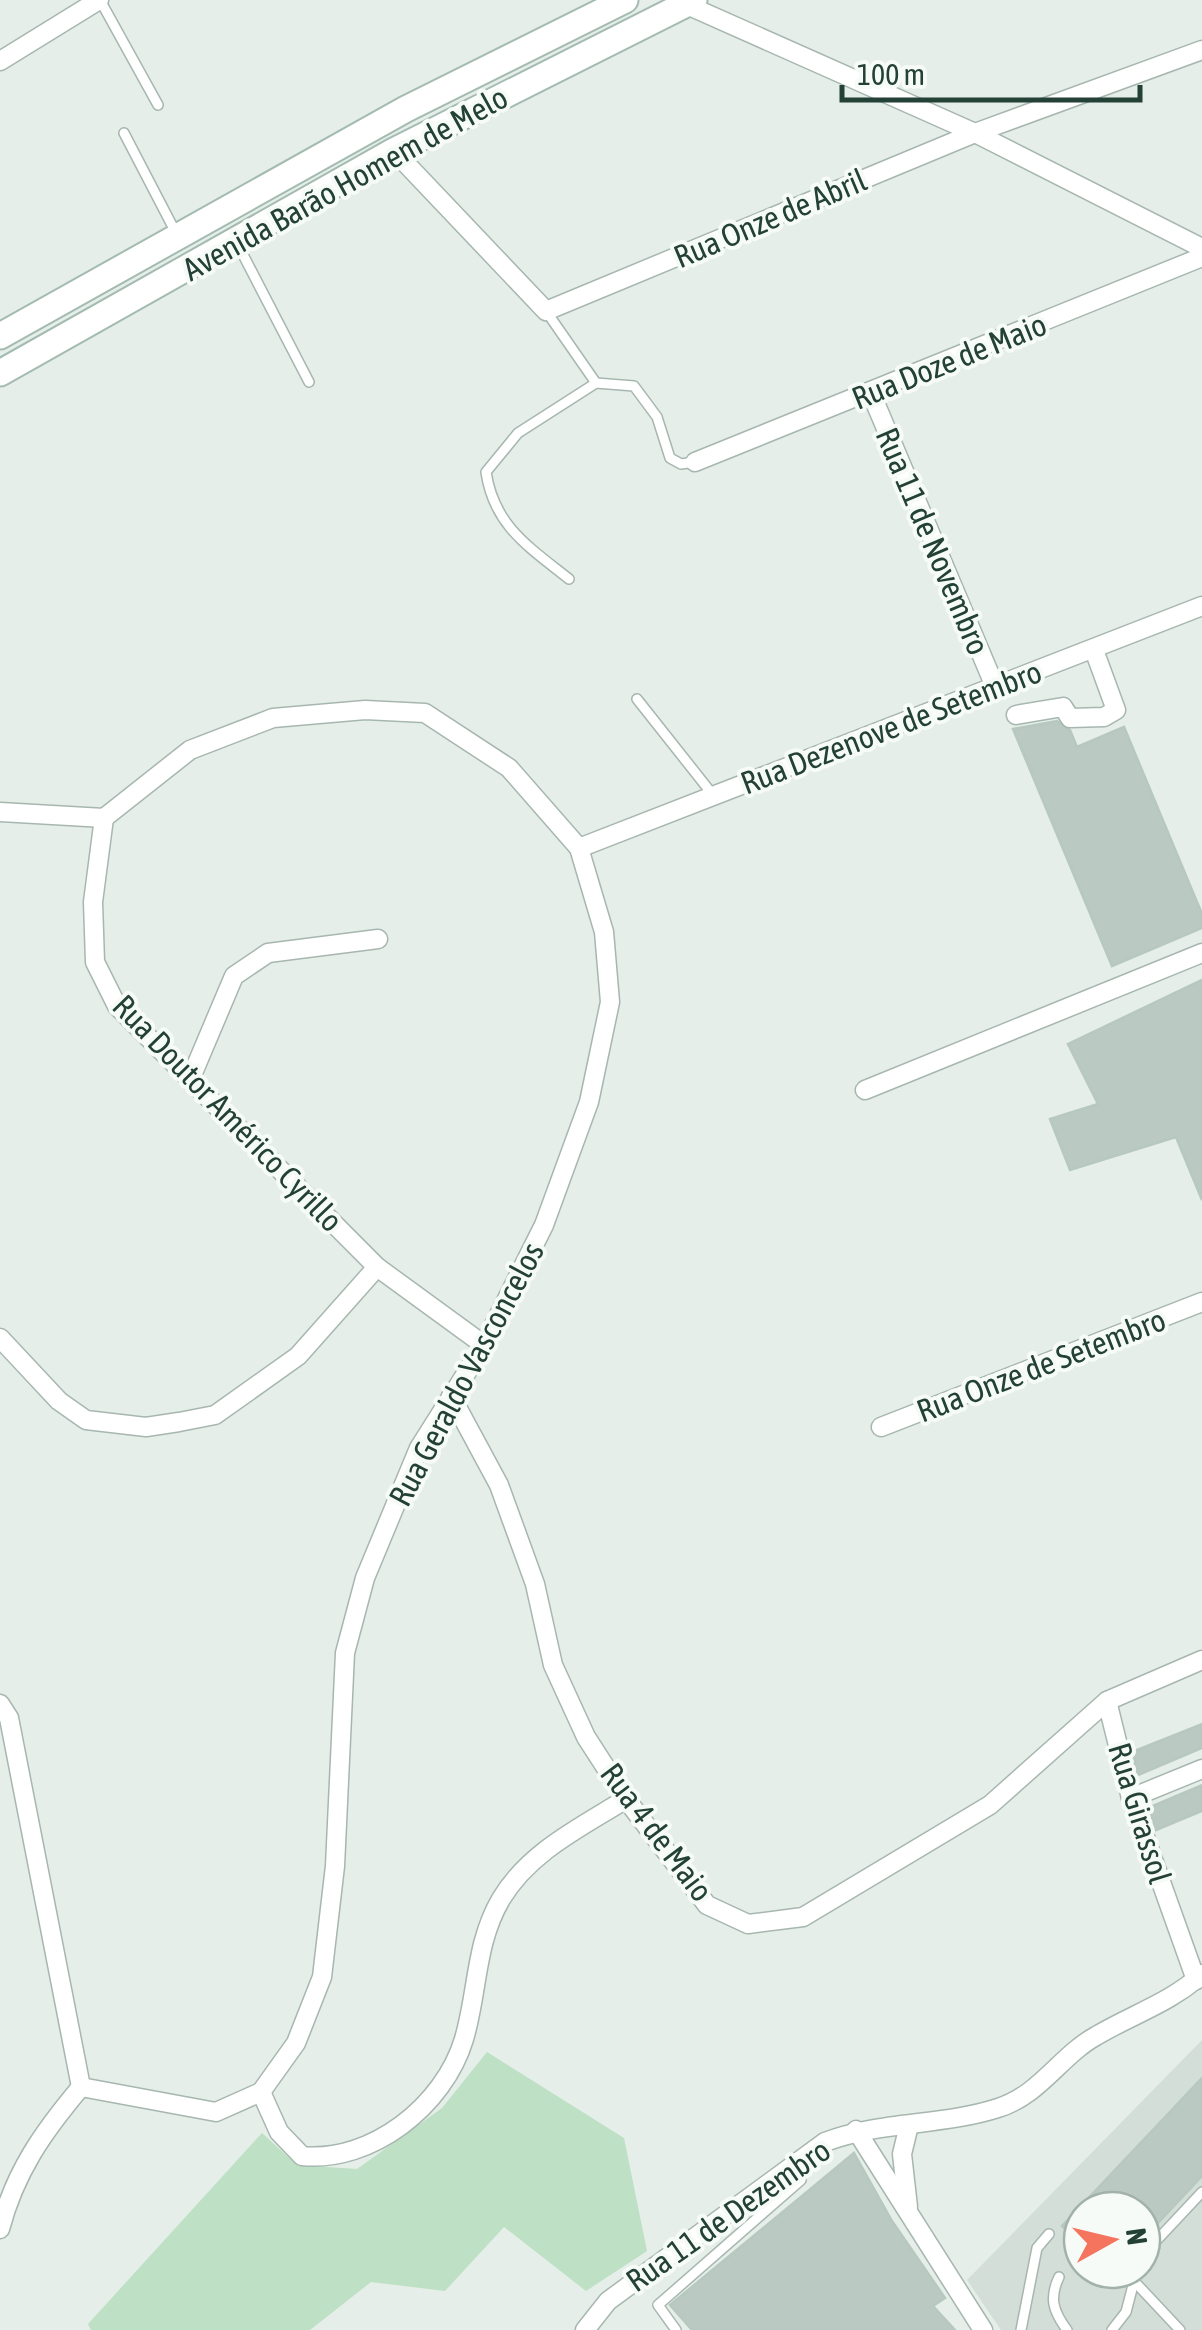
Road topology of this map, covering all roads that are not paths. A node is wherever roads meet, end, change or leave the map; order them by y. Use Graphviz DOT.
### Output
graph roads {
  1 [pos="100,0"];
  2 [pos="625,0"];
  3 [pos="684,2"];
  4 [pos="1202,50"];
  5 [pos="0,61"];
  6 [pos="158,105"];
  7 [pos="406,108"];
  8 [pos="124,133"];
  9 [pos="975,133"];
  10 [pos="394,151"];
  11 [pos="179,238"];
  12 [pos="236,242"];
  13 [pos="1202,248"];
  14 [pos="1202,258"];
  15 [pos="546,310"];
  16 [pos="0,336"];
  17 [pos="0,373"];
  18 [pos="309,382"];
  19 [pos="596,383"];
  20 [pos="871,392"];
  21 [pos="695,462"];
  22 [pos="569,579"];
  23 [pos="1202,606"];
  24 [pos="1094,650"];
  25 [pos="996,689"];
  26 [pos="637,699"];
  27 [pos="1016,715"];
  28 [pos="712,795"];
  29 [pos="0,812"];
  30 [pos="104,818"];
  31 [pos="580,848"];
  32 [pos="378,939"];
  33 [pos="1202,952"];
  34 [pos="190,1080"];
  35 [pos="864,1090"];
  36 [pos="377,1266"];
  37 [pos="1202,1302"];
  38 [pos="0,1338"];
  39 [pos="484,1345"];
  40 [pos="451,1396"];
  41 [pos="881,1427"];
  42 [pos="1202,1660"];
  43 [pos="1107,1701"];
  44 [pos="0,1704"];
  45 [pos="1202,1769"];
  46 [pos="1130,1798"];
  47 [pos="626,1799"];
  48 [pos="1199,1977"];
  49 [pos="80,2087"];
  50 [pos="261,2092"];
  51 [pos="909,2125"];
  52 [pos="856,2130"];
  53 [pos="801,2180"];
  54 [pos="1202,2192"];
  55 [pos="908,2212"];
  56 [pos="0,2229"];
  57 [pos="1048,2234"];
  58 [pos="1162,2235"];
  59 [pos="1058,2276"];
  60 [pos="1131,2290"];
  61 [pos="1147,2290"];
  62 [pos="585,2330"];
  63 [pos="676,2330"];
  64 [pos="983,2330"];
  65 [pos="1022,2330"];
  66 [pos="1067,2330"];
  67 [pos="1112,2330"];
  68 [pos="1180,2330"];
  1 -- 5 [label="street"];
  1 -- 6 [label="lane"];
  2 -- 7 [label="main road, Avenida Barão Homem de Melo"];
  3 -- 9 [label="street"];
  3 -- 10 [label="main road, Avenida Barão Homem de Melo"];
  4 -- 9 [label="street, Rua Onze de Abril"];
  7 -- 10 [label="main road"];
  7 -- 11 [label="main road, Avenida Barão Homem de Melo"];
  8 -- 11 [label="lane"];
  9 -- 13 [label="street"];
  9 -- 15 [label="street, Rua Onze de Abril"];
  10 -- 12 [label="main road, Avenida Barão Homem de Melo"];
  10 -- 15 [label="street"];
  11 -- 16 [label="main road, Avenida Barão Homem de Melo"];
  12 -- 17 [label="main road, Avenida Barão Homem de Melo"];
  12 -- 18 [label="lane"];
  14 -- 20 [label="street, Rua Doze de Maio"];
  15 -- 19 [label="lane"];
  19 -- 21 [label="lane"];
  19 -- 22 [label="lane"];
  20 -- 21 [label="street, Rua Doze de Maio"];
  20 -- 25 [label="street, Rua 11 de Novembro"];
  23 -- 24 [label="street, Rua Dezenove de Setembro"];
  24 -- 25 [label="street, Rua Dezenove de Setembro"];
  24 -- 27 [label="street"];
  25 -- 28 [label="street, Rua Dezenove de Setembro"];
  26 -- 28 [label="lane"];
  28 -- 31 [label="street, Rua Dezenove de Setembro"];
  29 -- 30 [label="street"];
  30 -- 31 [label="street, Rua Geraldo Vasconcelos"];
  30 -- 34 [label="street, Rua Doutor Américo Cyrillo"];
  31 -- 39 [label="street, Rua Geraldo Vasconcelos"];
  32 -- 34 [label="street"];
  33 -- 35 [label="street"];
  34 -- 36 [label="street, Rua Doutor Américo Cyrillo"];
  36 -- 38 [label="street"];
  36 -- 39 [label="street, Rua Doutor Américo Cyrillo"];
  37 -- 41 [label="street, Rua Onze de Setembro"];
  39 -- 40 [label="street, Rua Geraldo Vasconcelos"];
  40 -- 47 [label="street, Rua 4 de Maio"];
  40 -- 50 [label="street, Rua Geraldo Vasconcelos"];
  42 -- 43 [label="street, Rua 4 de Maio"];
  43 -- 46 [label="street, Rua Girassol"];
  43 -- 47 [label="street, Rua 4 de Maio"];
  44 -- 49 [label="street"];
  45 -- 46 [label="street"];
  46 -- 48 [label="street, Rua Girassol"];
  47 -- 50 [label="street"];
  48 -- 51 [label="street, Rua 11 de Dezembro"];
  49 -- 50 [label="street"];
  49 -- 56 [label="street"];
  51 -- 52 [label="street, Rua 11 de Dezembro"];
  51 -- 55 [label="street"];
  52 -- 55 [label="street"];
  52 -- 62 [label="street, Rua 11 de Dezembro"];
  53 -- 63 [label="lane"];
  54 -- 58 [label="lane"];
  55 -- 64 [label="street"];
  57 -- 65 [label="lane"];
  59 -- 66 [label="lane"];
  60 -- 67 [label="lane"];
  61 -- 68 [label="lane"];
}
